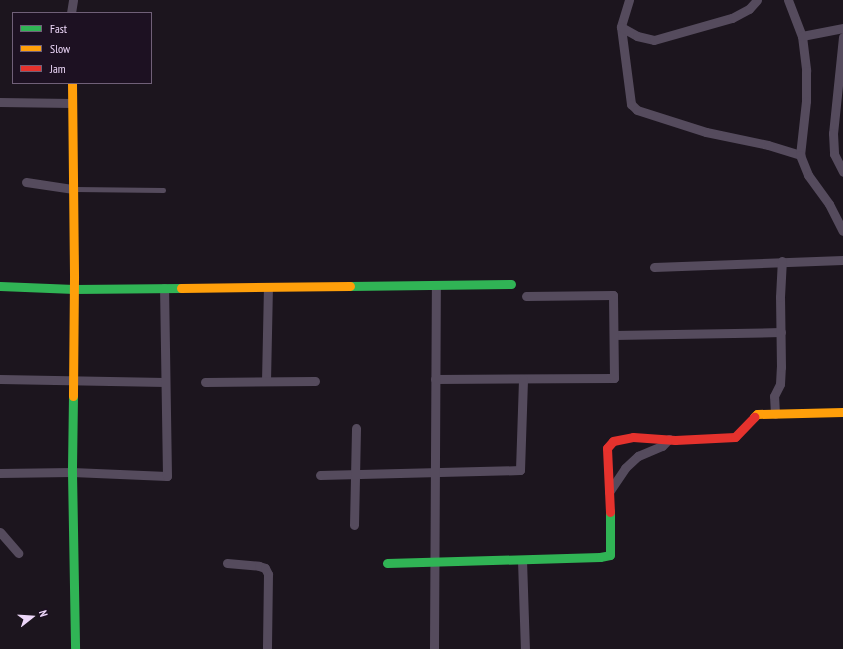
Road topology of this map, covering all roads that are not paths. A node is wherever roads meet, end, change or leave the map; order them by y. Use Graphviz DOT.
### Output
graph roads {
  1 [pos="73,0"];
  2 [pos="628,0"];
  3 [pos="757,0"];
  4 [pos="788,0"];
  5 [pos="71,12"];
  6 [pos="621,27"];
  7 [pos="843,28"];
  8 [pos="802,36"];
  9 [pos="843,37"];
  10 [pos="72,84"];
  11 [pos="0,102"];
  12 [pos="72,104"];
  13 [pos="800,155"];
  14 [pos="843,172"];
  15 [pos="26,182"];
  16 [pos="73,189"];
  17 [pos="163,190"];
  18 [pos="843,231"];
  19 [pos="843,260"];
  20 [pos="782,261"];
  21 [pos="654,267"];
  22 [pos="511,284"];
  23 [pos="436,285"];
  24 [pos="0,286"];
  25 [pos="268,287"];
  26 [pos="164,288"];
  27 [pos="74,289"];
  28 [pos="526,296"];
  29 [pos="781,332"];
  30 [pos="614,335"];
  31 [pos="435,379"];
  32 [pos="523,379"];
  33 [pos="0,380"];
  34 [pos="72,380"];
  35 [pos="266,381"];
  36 [pos="314,381"];
  37 [pos="165,382"];
  38 [pos="205,382"];
  39 [pos="843,412"];
  40 [pos="775,414"];
  41 [pos="356,428"];
  42 [pos="669,440"];
  43 [pos="435,471"];
  44 [pos="0,472"];
  45 [pos="72,472"];
  46 [pos="355,474"];
  47 [pos="320,475"];
  48 [pos="608,493"];
  49 [pos="354,525"];
  50 [pos="0,532"];
  51 [pos="18,552"];
  52 [pos="522,560"];
  53 [pos="434,562"];
  54 [pos="227,563"];
  55 [pos="387,563"];
  56 [pos="75,649"];
  57 [pos="267,649"];
  58 [pos="434,649"];
  59 [pos="525,649"];
  1 -- 5 [label="street"];
  2 -- 6 [label="street"];
  3 -- 6 [label="street"];
  4 -- 8 [label="street"];
  6 -- 13 [label="street"];
  7 -- 8 [label="street"];
  8 -- 13 [label="street"];
  9 -- 14 [label="street"];
  10 -- 12 [label="street"];
  11 -- 12 [label="street"];
  12 -- 16 [label="street"];
  13 -- 18 [label="street"];
  15 -- 16 [label="street"];
  16 -- 17 [label="lane"];
  16 -- 27 [label="street"];
  19 -- 20 [label="street"];
  20 -- 21 [label="street"];
  20 -- 29 [label="street"];
  22 -- 23 [label="street"];
  23 -- 25 [label="street"];
  23 -- 31 [label="street"];
  24 -- 27 [label="street"];
  25 -- 26 [label="street"];
  25 -- 35 [label="street"];
  26 -- 27 [label="street"];
  26 -- 37 [label="street"];
  27 -- 34 [label="street"];
  28 -- 30 [label="street"];
  29 -- 30 [label="street"];
  29 -- 40 [label="street"];
  30 -- 32 [label="street"];
  31 -- 32 [label="street"];
  31 -- 43 [label="street"];
  32 -- 43 [label="street"];
  33 -- 34 [label="street"];
  34 -- 37 [label="street"];
  34 -- 45 [label="street"];
  35 -- 36 [label="street"];
  35 -- 38 [label="street"];
  37 -- 45 [label="street"];
  39 -- 40 [label="street"];
  40 -- 42 [label="street"];
  41 -- 46 [label="street"];
  42 -- 48 [label="street"];
  42 -- 48 [label="street"];
  43 -- 46 [label="street"];
  43 -- 53 [label="street"];
  44 -- 45 [label="street"];
  45 -- 56 [label="street"];
  46 -- 47 [label="street"];
  46 -- 49 [label="street"];
  48 -- 52 [label="street"];
  50 -- 51 [label="street"];
  52 -- 53 [label="street"];
  52 -- 59 [label="street"];
  53 -- 55 [label="street"];
  53 -- 58 [label="street"];
  54 -- 57 [label="street"];
}
